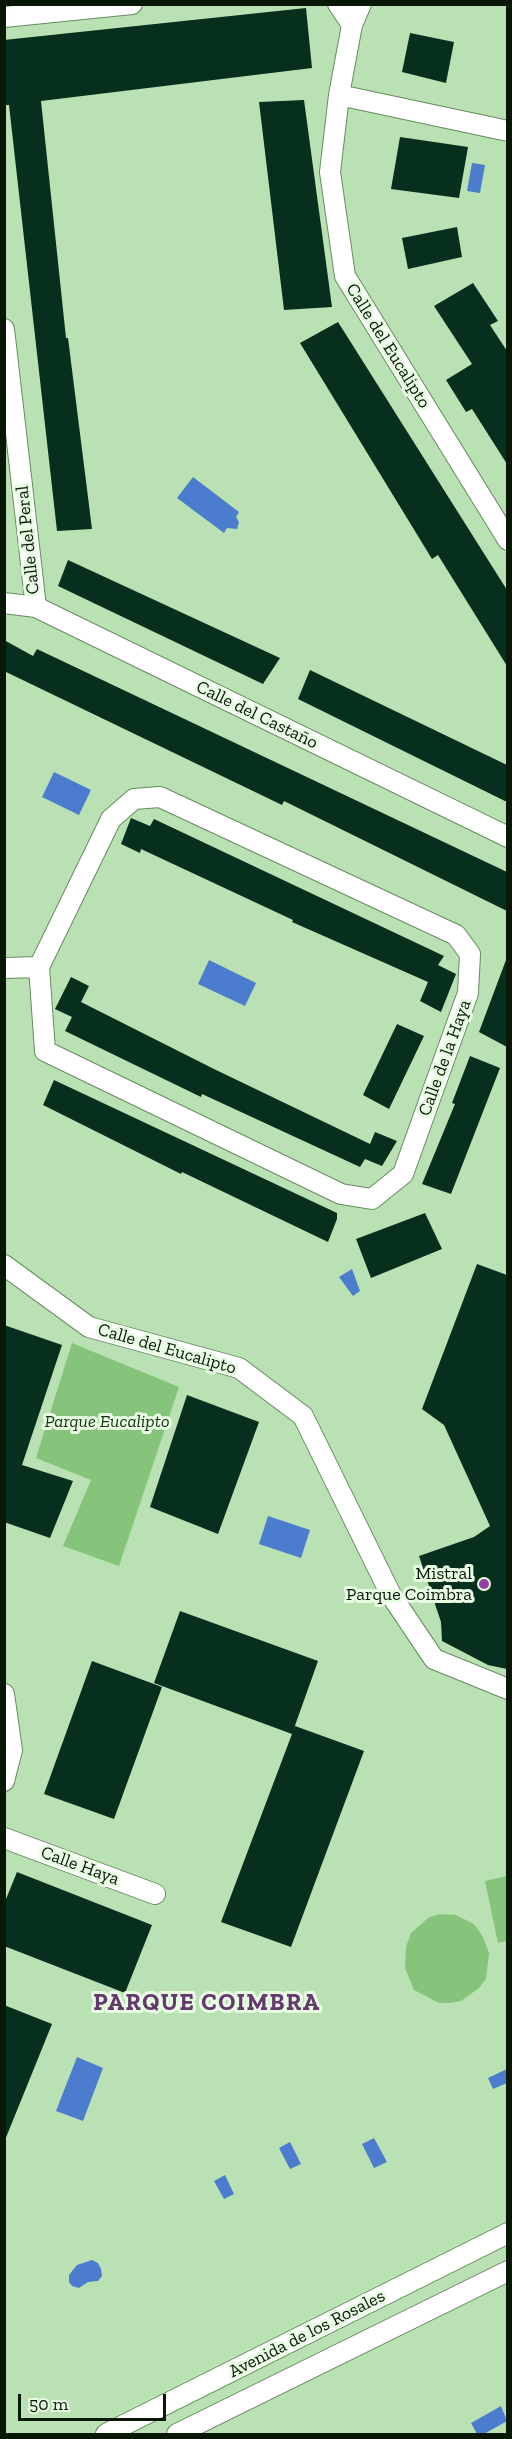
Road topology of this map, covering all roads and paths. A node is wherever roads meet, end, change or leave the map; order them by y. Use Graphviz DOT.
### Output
graph roads {
  1 [pos="132,4"];
  2 [pos="338,4"];
  3 [pos="361,4"];
  4 [pos="4,17"];
  5 [pos="352,25"];
  6 [pos="339,95"];
  7 [pos="507,131"];
  8 [pos="4,329"];
  9 [pos="507,540"];
  10 [pos="4,603"];
  11 [pos="36,608"];
  12 [pos="507,837"];
  13 [pos="39,967"];
  14 [pos="4,968"];
  15 [pos="4,1265"];
  16 [pos="507,1689"];
  17 [pos="4,1694"];
  18 [pos="4,1781"];
  19 [pos="4,1838"];
  20 [pos="155,1894"];
  21 [pos="507,2233"];
  22 [pos="507,2271"];
  23 [pos="106,2434"];
  24 [pos="177,2434"];
  1 -- 4 [label="street"];
  2 -- 5 [label="street"];
  3 -- 5 [label="street, Calle del Eucalipto"];
  5 -- 6 [label="street, Calle del Eucalipto"];
  6 -- 7 [label="street"];
  6 -- 9 [label="street, Calle del Eucalipto"];
  8 -- 11 [label="street, Calle del Peral"];
  10 -- 11 [label="street, Calle del Castaño"];
  11 -- 12 [label="street, Calle del Castaño"];
  13 -- 13 [label="street, Calle de la Haya"];
  13 -- 14 [label="street"];
  15 -- 16 [label="street, Calle del Eucalipto"];
  17 -- 18 [label="street"];
  19 -- 20 [label="street, Calle Haya"];
  21 -- 23 [label="street, Avenida de los Rosales"];
  22 -- 24 [label="street, Avenida de los Rosales"];
}
